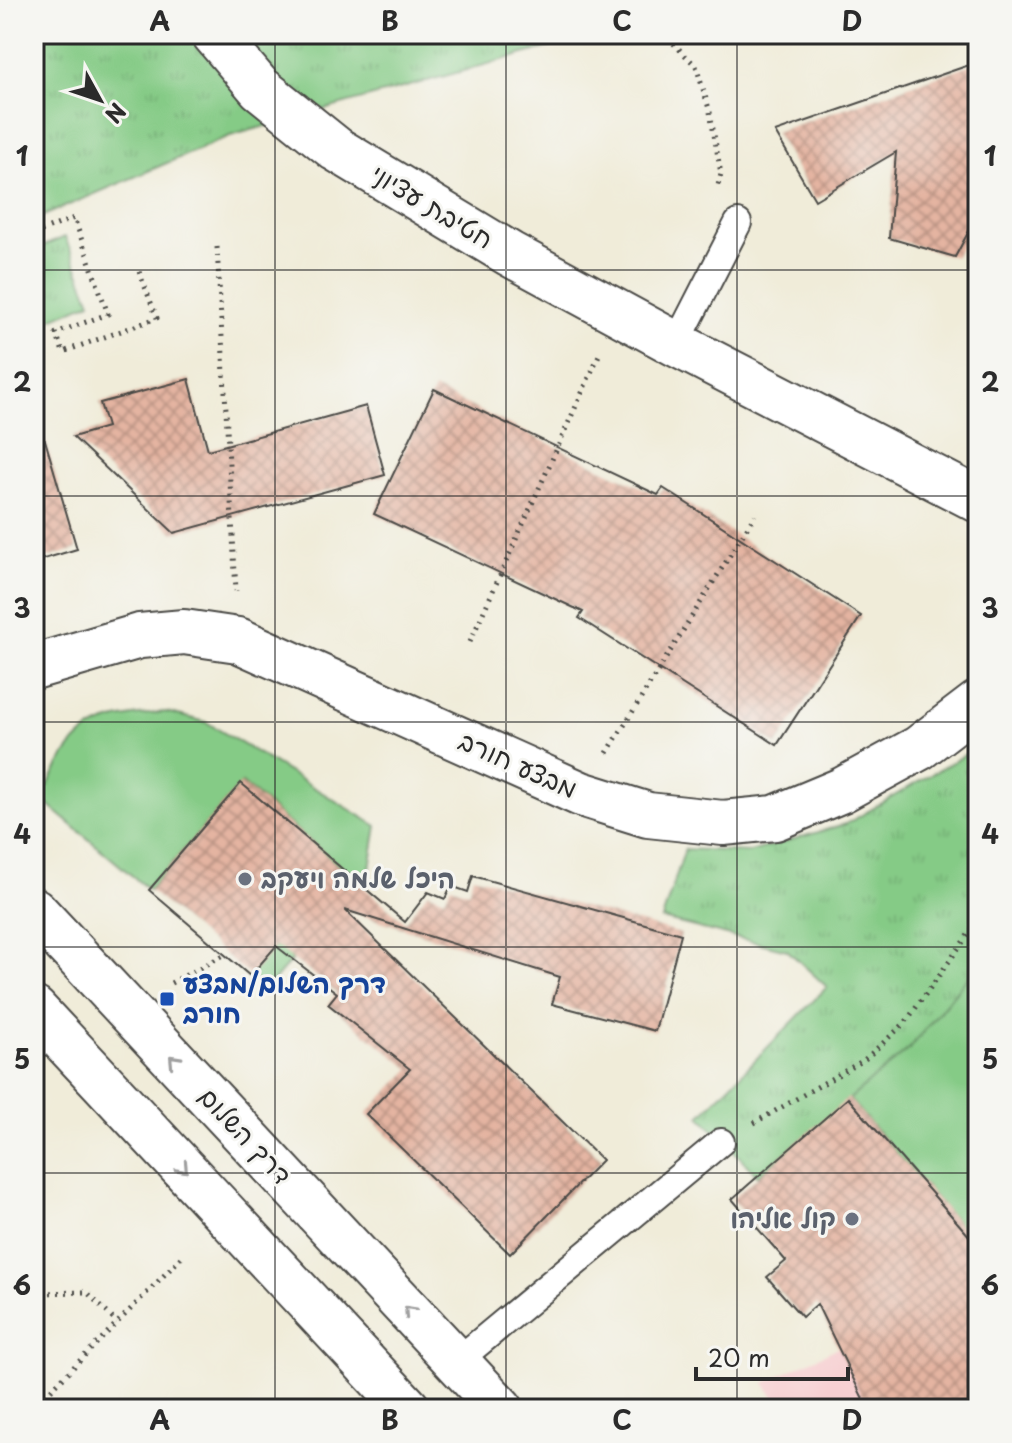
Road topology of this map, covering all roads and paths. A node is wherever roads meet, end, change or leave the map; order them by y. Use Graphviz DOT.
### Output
graph roads {
  1 [pos="214,34"];
  2 [pos="661,34"];
  3 [pos="721,174"];
  4 [pos="738,223"];
  5 [pos="34,234"];
  6 [pos="217,247"];
  7 [pos="138,269"];
  8 [pos="618,313"];
  9 [pos="676,344"];
  10 [pos="978,500"];
  11 [pos="755,515"];
  12 [pos="238,640"];
  13 [pos="470,642"];
  14 [pos="38,672"];
  15 [pos="978,703"];
  16 [pos="581,794"];
  17 [pos="34,910"];
  18 [pos="978,921"];
  19 [pos="224,955"];
  20 [pos="171,983"];
  21 [pos="34,1009"];
  22 [pos="721,1142"];
  23 [pos="185,1254"];
  24 [pos="34,1293"];
  25 [pos="117,1323"];
  26 [pos="456,1362"];
  27 [pos="34,1407"];
  28 [pos="408,1409"];
  29 [pos="501,1409"];
  1 -- 8 [label="street, חטיבת עציוני"];
  2 -- 3 [label="path"];
  4 -- 9 [label="lane"];
  5 -- 7 [label="path"];
  6 -- 12 [label="path"];
  8 -- 9 [label="street, חטיבת עציוני"];
  8 -- 13 [label="path"];
  9 -- 10 [label="street, חטיבת עציוני"];
  11 -- 16 [label="path"];
  12 -- 14 [label="street, מבצע חורב"];
  12 -- 16 [label="street, מבצע חורב"];
  15 -- 16 [label="street, מבצע חורב"];
  26 -- 17 [label="street, דרך השלום, one-way"];
  18 -- 22 [label="path"];
  19 -- 20 [label="path"];
  21 -- 28 [label="street, one-way"];
  22 -- 26 [label="lane"];
  23 -- 25 [label="path"];
  24 -- 25 [label="path"];
  25 -- 27 [label="path"];
  26 -- 29 [label="street, דרך השלום"];
}
